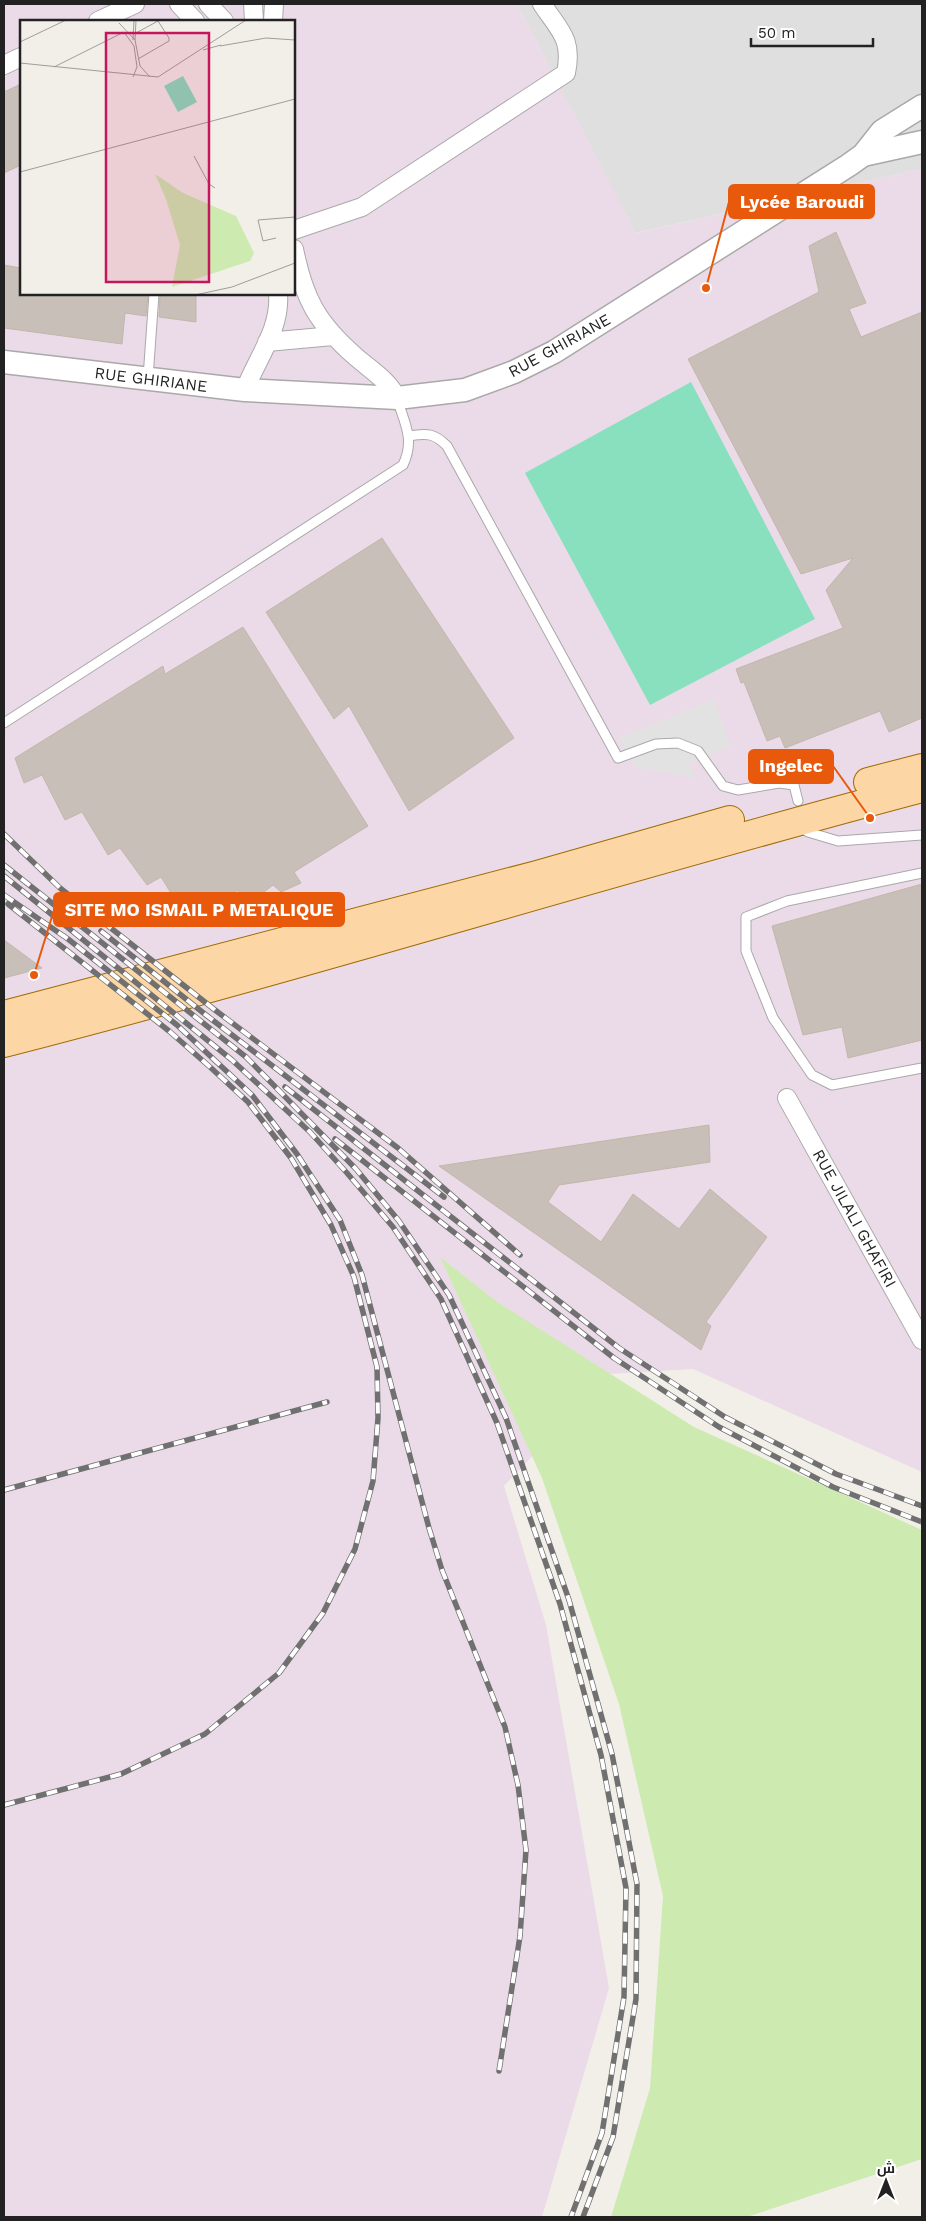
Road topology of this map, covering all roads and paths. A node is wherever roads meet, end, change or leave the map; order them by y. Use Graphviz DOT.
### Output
graph roads {
  1 [pos="135,4"];
  2 [pos="179,4"];
  3 [pos="208,4"];
  4 [pos="253,4"];
  5 [pos="274,4"];
  6 [pos="542,4"];
  7 [pos="100,20"];
  8 [pos="194,20"];
  9 [pos="223,20"];
  10 [pos="254,20"];
  11 [pos="273,20"];
  12 [pos="20,57"];
  13 [pos="4,65"];
  14 [pos="922,106"];
  15 [pos="920,145"];
  16 [pos="863,155"];
  17 [pos="295,230"];
  18 [pos="295,254"];
  19 [pos="154,295"];
  20 [pos="278,295"];
  21 [pos="333,336"];
  22 [pos="267,342"];
  23 [pos="4,362"];
  24 [pos="148,378"];
  25 [pos="245,390"];
  26 [pos="397,398"];
  27 [pos="409,436"];
  28 [pos="4,724"];
  29 [pos="922,768"];
  30 [pos="922,788"];
  31 [pos="796,812"];
  32 [pos="922,835"];
  33 [pos="922,873"];
  34 [pos="4,1015"];
  35 [pos="4,1043"];
  36 [pos="922,1068"];
  37 [pos="788,1098"];
  38 [pos="922,1340"];
  1 -- 7 [label="street"];
  2 -- 8 [label="street"];
  3 -- 9 [label="street"];
  4 -- 10 [label="street"];
  5 -- 11 [label="street"];
  6 -- 17 [label="street"];
  12 -- 13 [label="street"];
  14 -- 16 [label="street, RUE GHIRIANE"];
  15 -- 16 [label="street, RUE GHIRIANE"];
  16 -- 26 [label="street, RUE GHIRIANE"];
  18 -- 21 [label="street"];
  19 -- 24 [label="lane"];
  20 -- 22 [label="street"];
  21 -- 22 [label="street"];
  21 -- 26 [label="street"];
  22 -- 25 [label="street"];
  23 -- 24 [label="street, RUE GHIRIANE"];
  24 -- 25 [label="street, RUE GHIRIANE"];
  25 -- 26 [label="street, RUE GHIRIANE"];
  26 -- 27 [label="lane"];
  27 -- 28 [label="lane"];
  27 -- 31 [label="lane"];
  29 -- 31 [label="main road"];
  30 -- 31 [label="main road"];
  31 -- 32 [label="lane"];
  31 -- 34 [label="main road"];
  31 -- 35 [label="main road"];
  33 -- 36 [label="lane"];
  37 -- 38 [label="street, RUE JILALI GHAFIRI"];
}
